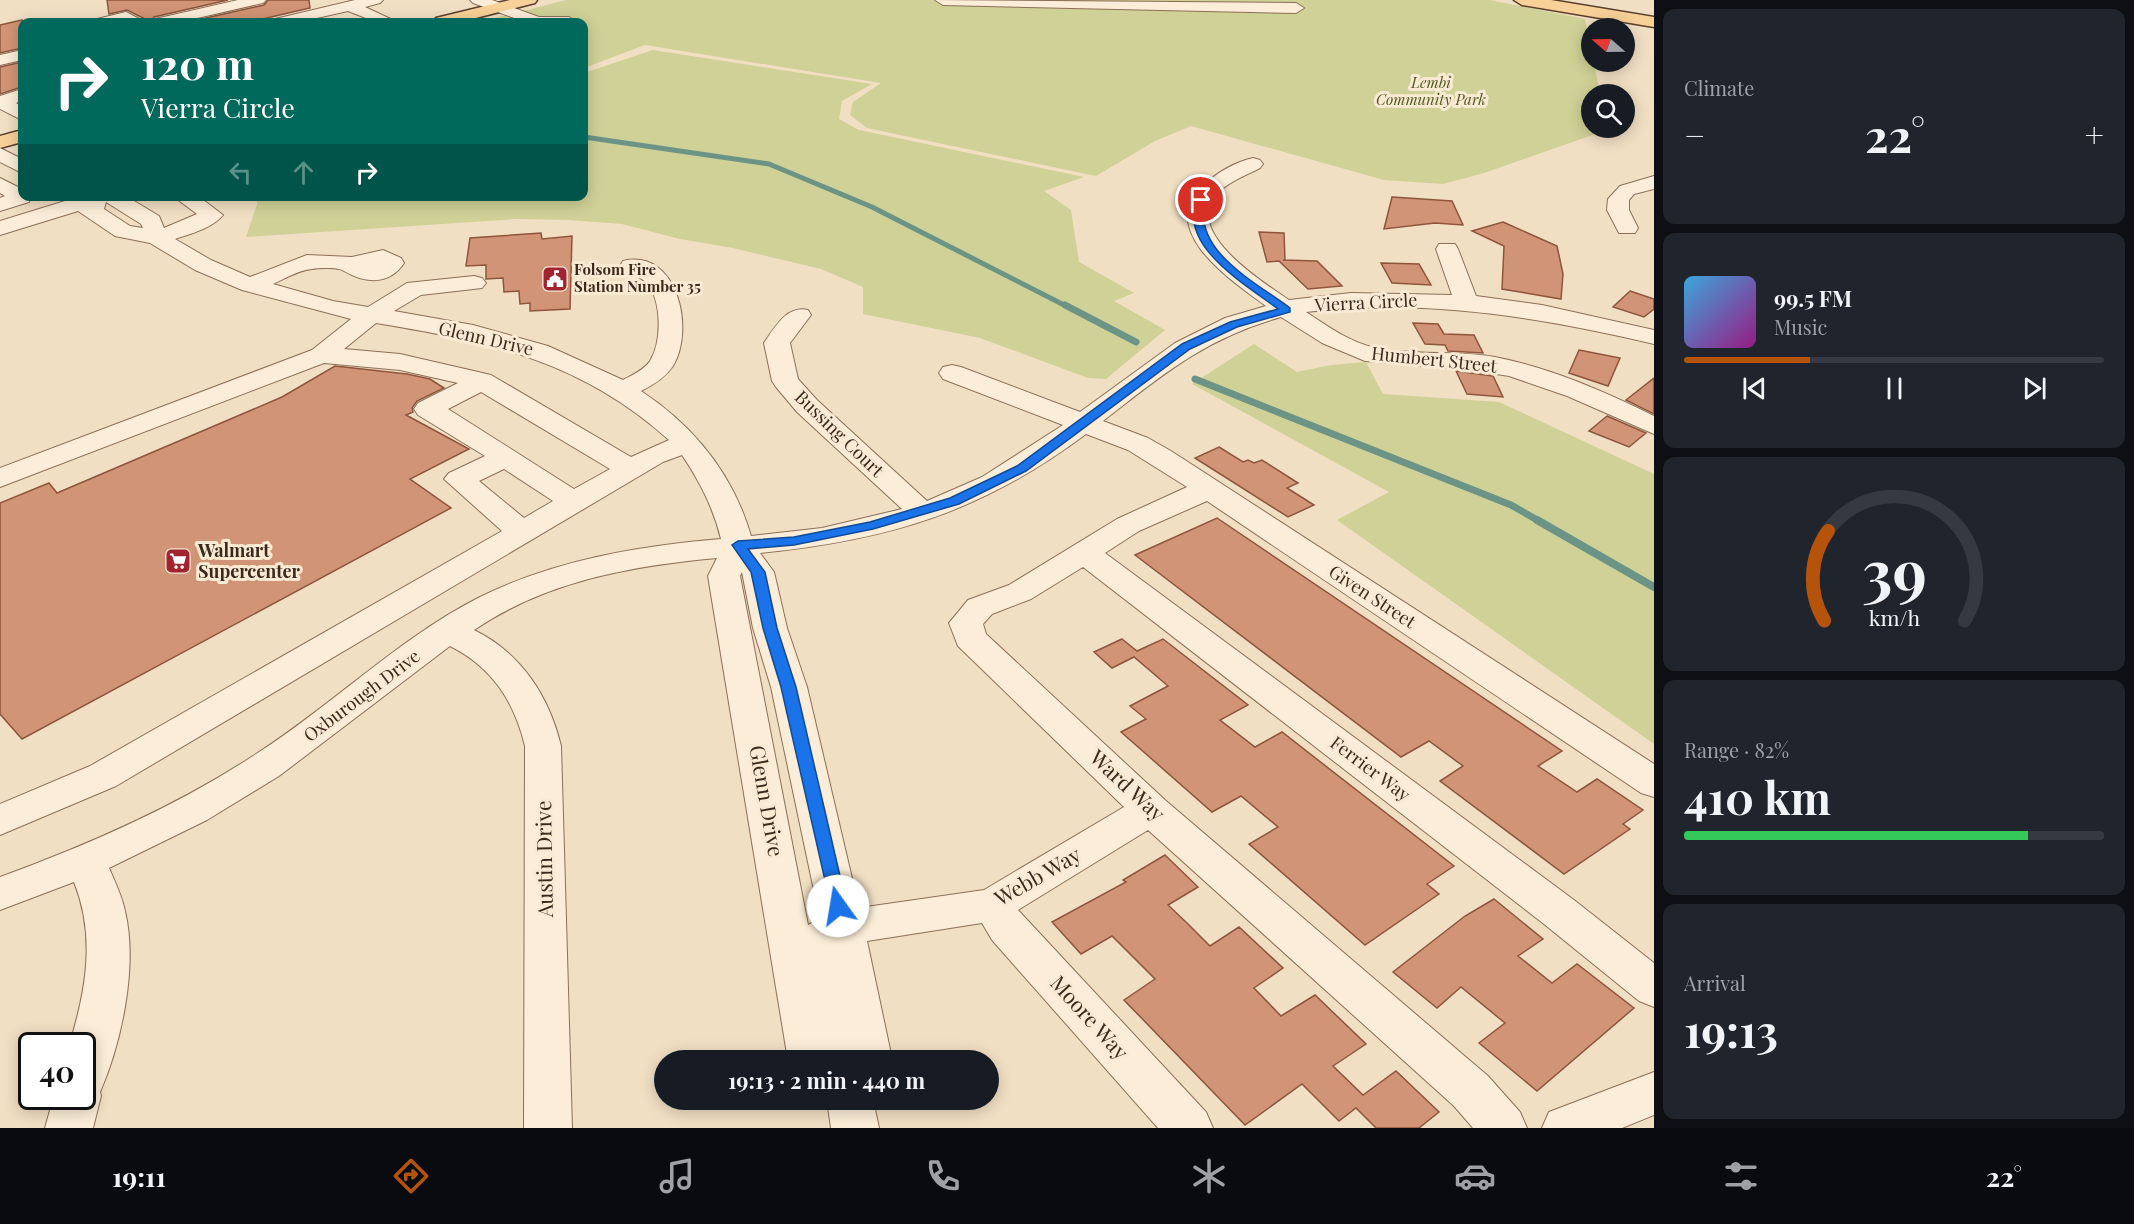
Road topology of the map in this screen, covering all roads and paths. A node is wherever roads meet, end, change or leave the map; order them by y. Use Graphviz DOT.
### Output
graph roads {
  1 [pos="258,0"];
  2 [pos="314,0"];
  3 [pos="478,0"];
  4 [pos="529,0"];
  5 [pos="943,0"];
  6 [pos="1522,0"];
  7 [pos="371,7"];
  8 [pos="500,8"];
  9 [pos="1296,8"];
  10 [pos="338,13"];
  11 [pos="179,18"];
  12 [pos="306,18"];
  13 [pos="384,18"];
  14 [pos="459,18"];
  15 [pos="526,18"];
  16 [pos="1654,22"];
  17 [pos="18,55"];
  18 [pos="0,60"];
  19 [pos="18,86"];
  20 [pos="0,90"];
  21 [pos="18,96"];
  22 [pos="18,112"];
  23 [pos="10,139"];
  24 [pos="18,158"];
  25 [pos="1253,164"];
  26 [pos="1654,182"];
  27 [pos="0,184"];
  28 [pos="18,195"];
  29 [pos="19,201"];
  30 [pos="72,201"];
  31 [pos="78,201"];
  32 [pos="117,201"];
  33 [pos="191,201"];
  34 [pos="4,217"];
  35 [pos="1627,228"];
  36 [pos="154,230"];
  37 [pos="1447,249"];
  38 [pos="355,264"];
  39 [pos="631,266"];
  40 [pos="474,283"];
  41 [pos="250,285"];
  42 [pos="1466,301"];
  43 [pos="1287,310"];
  44 [pos="799,315"];
  45 [pos="370,316"];
  46 [pos="1654,337"];
  47 [pos="321,355"];
  48 [pos="952,373"];
  49 [pos="482,381"];
  50 [pos="622,391"];
  51 [pos="1084,424"];
  52 [pos="1654,426"];
  53 [pos="688,443"];
  54 [pos="506,457"];
  55 [pos="631,469"];
  56 [pos="0,477"];
  57 [pos="1208,489"];
  58 [pos="574,502"];
  59 [pos="922,512"];
  60 [pos="522,532"];
  61 [pos="738,545"];
  62 [pos="1084,552"];
  63 [pos="449,631"];
  64 [pos="1654,783"];
  65 [pos="1151,810"];
  66 [pos="0,820"];
  67 [pos="86,860"];
  68 [pos="0,894"];
  69 [pos="992,905"];
  70 [pos="843,928"];
  71 [pos="1654,988"];
  72 [pos="96,1032"];
  73 [pos="809,1050"];
  74 [pos="841,1050"];
  75 [pos="1654,1094"];
  76 [pos="74,1110"];
  77 [pos="69,1128"];
  78 [pos="548,1128"];
  79 [pos="1189,1128"];
  80 [pos="1503,1128"];
  81 [pos="1566,1128"];
  1 -- 11 [label="street"];
  2 -- 10 [label="street"];
  3 -- 8 [label="street"];
  4 -- 8 [label="main road"];
  5 -- 9 [label="street"];
  6 -- 16 [label="main road"];
  7 -- 10 [label="street"];
  7 -- 10 [label="street"];
  7 -- 13 [label="street"];
  8 -- 14 [label="main road"];
  8 -- 15 [label="street"];
  10 -- 12 [label="street"];
  17 -- 18 [label="street"];
  19 -- 20 [label="street"];
  21 -- 22 [label="street"];
  23 -- 24 [label="street"];
  25 -- 43 [label="street, Humbert Street"];
  26 -- 35 [label="street"];
  27 -- 28 [label="street"];
  29 -- 34 [label="street"];
  30 -- 34 [label="street"];
  31 -- 36 [label="street, Glenn Drive"];
  32 -- 36 [label="street, Glenn Drive"];
  33 -- 36 [label="street"];
  36 -- 41 [label="street, Glenn Drive"];
  37 -- 42 [label="street"];
  38 -- 41 [label="street"];
  39 -- 50 [label="street"];
  40 -- 45 [label="street"];
  41 -- 45 [label="street, Glenn Drive"];
  42 -- 43 [label="street, Vierra Circle"];
  42 -- 46 [label="street, Vierra Circle"];
  43 -- 51 [label="street, Vierra Circle"];
  43 -- 52 [label="street, Humbert Street"];
  44 -- 59 [label="street, Bussing Court"];
  45 -- 47 [label="street"];
  45 -- 50 [label="street, Glenn Drive"];
  47 -- 49 [label="street"];
  47 -- 56 [label="street"];
  48 -- 51 [label="street, Given Street"];
  49 -- 54 [label="street"];
  49 -- 55 [label="street"];
  50 -- 53 [label="street, Glenn Drive"];
  51 -- 57 [label="street, Given Street"];
  51 -- 59 [label="street, Vierra Circle"];
  53 -- 55 [label="street"];
  53 -- 61 [label="street, Glenn Drive"];
  54 -- 58 [label="street"];
  54 -- 60 [label="street"];
  55 -- 58 [label="street"];
  57 -- 62 [label="street, Ward Way"];
  57 -- 64 [label="street, Given Street"];
  58 -- 60 [label="street"];
  59 -- 61 [label="street, Vierra Circle"];
  60 -- 66 [label="street"];
  61 -- 63 [label="street, Oxburough Drive"];
  61 -- 70 [label="street, Glenn Drive"];
  61 -- 73 [label="street, Glenn Drive"];
  62 -- 65 [label="street, Ward Way"];
  62 -- 71 [label="street, Ferrier Way"];
  63 -- 67 [label="street, Oxburough Drive"];
  63 -- 78 [label="street, Austin Drive"];
  65 -- 69 [label="street, Webb Way"];
  65 -- 80 [label="street, Ward Way"];
  67 -- 68 [label="street, Oxburough Drive"];
  67 -- 72 [label="street"];
  69 -- 70 [label="street, Webb Way"];
  69 -- 79 [label="street, Moore Way"];
  70 -- 74 [label="street"];
  75 -- 81 [label="street"];
  76 -- 77 [label="street"];
}
